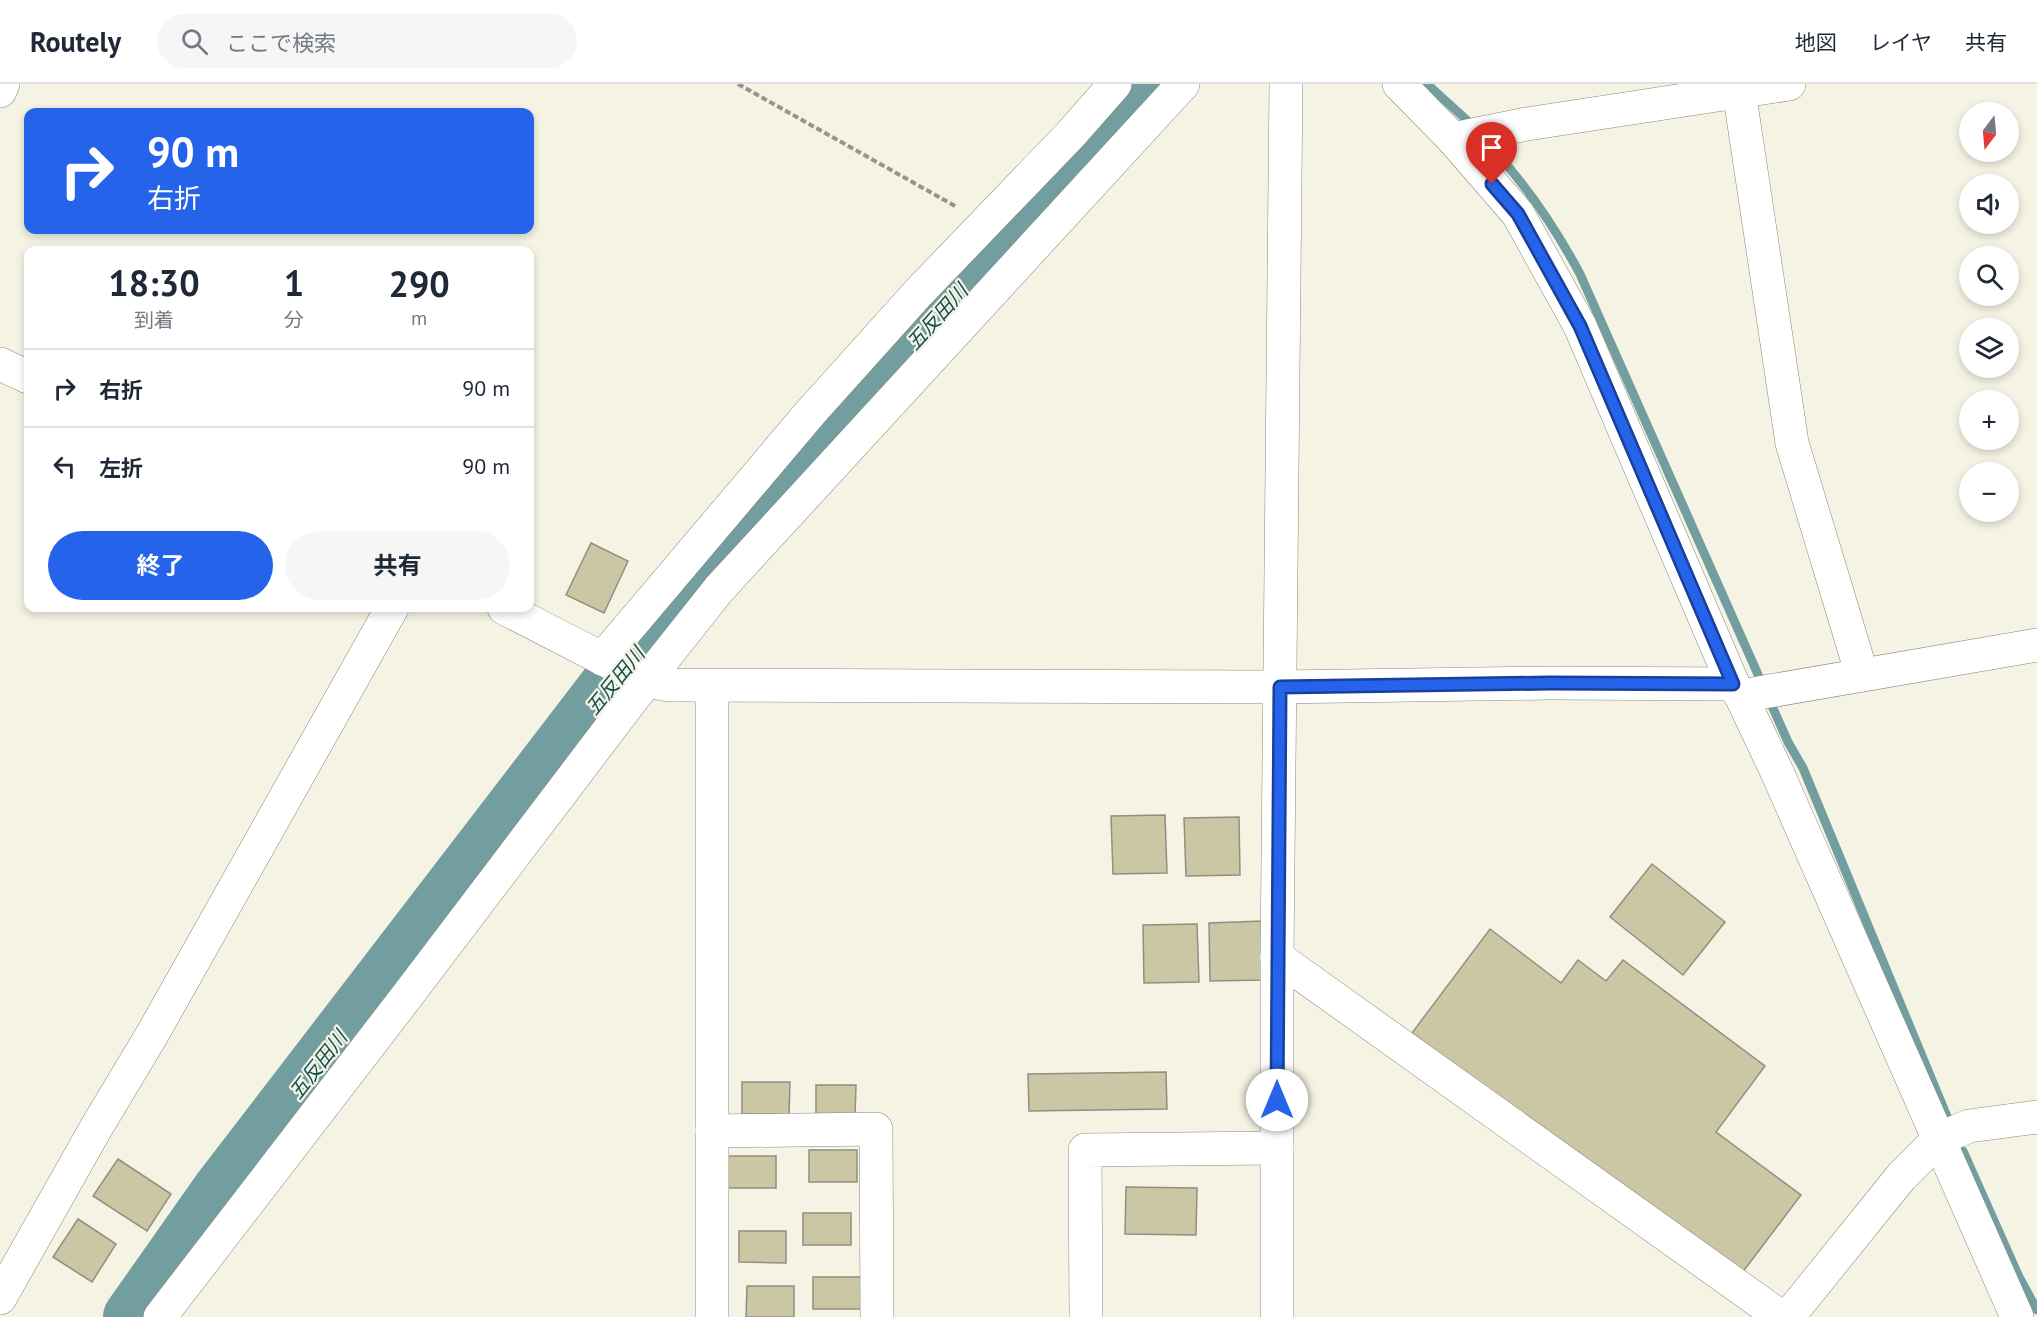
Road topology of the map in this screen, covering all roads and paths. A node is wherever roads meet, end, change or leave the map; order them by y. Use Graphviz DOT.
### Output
graph roads {
  1 [pos="3,84"];
  2 [pos="738,84"];
  3 [pos="1115,84"];
  4 [pos="1184,84"];
  5 [pos="1286,84"];
  6 [pos="1399,84"];
  7 [pos="1789,84"];
  8 [pos="1738,88"];
  9 [pos="0,91"];
  10 [pos="1453,139"];
  11 [pos="984,223"];
  12 [pos="0,364"];
  13 [pos="24,375"];
  14 [pos="390,612"];
  15 [pos="512,612"];
  16 [pos="2037,645"];
  17 [pos="603,660"];
  18 [pos="1862,675"];
  19 [pos="645,681"];
  20 [pos="712,686"];
  21 [pos="1280,687"];
  22 [pos="1740,692"];
  23 [pos="1277,957"];
  24 [pos="2037,1117"];
  25 [pos="712,1131"];
  26 [pos="1940,1139"];
  27 [pos="1277,1148"];
  28 [pos="0,1298"];
  29 [pos="160,1317"];
  30 [pos="712,1317"];
  31 [pos="877,1317"];
  32 [pos="1086,1317"];
  33 [pos="1277,1317"];
  34 [pos="1781,1317"];
  35 [pos="1788,1317"];
  36 [pos="2017,1317"];
  1 -- 9 [label="street"];
  2 -- 11 [label="path"];
  3 -- 11 [label="street"];
  4 -- 19 [label="street"];
  5 -- 21 [label="street"];
  6 -- 10 [label="street"];
  7 -- 8 [label="street"];
  8 -- 10 [label="street"];
  8 -- 18 [label="street"];
  10 -- 22 [label="street"];
  11 -- 17 [label="street"];
  12 -- 13 [label="street"];
  14 -- 28 [label="street"];
  15 -- 17 [label="street"];
  16 -- 18 [label="street"];
  17 -- 19 [label="street"];
  18 -- 22 [label="street"];
  19 -- 20 [label="street"];
  19 -- 29 [label="street"];
  20 -- 21 [label="street"];
  20 -- 25 [label="street"];
  21 -- 22 [label="street"];
  21 -- 23 [label="street"];
  22 -- 26 [label="street"];
  23 -- 27 [label="street"];
  23 -- 34 [label="street"];
  24 -- 26 [label="street"];
  25 -- 30 [label="street"];
  25 -- 31 [label="street"];
  26 -- 35 [label="street"];
  26 -- 36 [label="street"];
  27 -- 32 [label="street"];
  27 -- 33 [label="street"];
}
